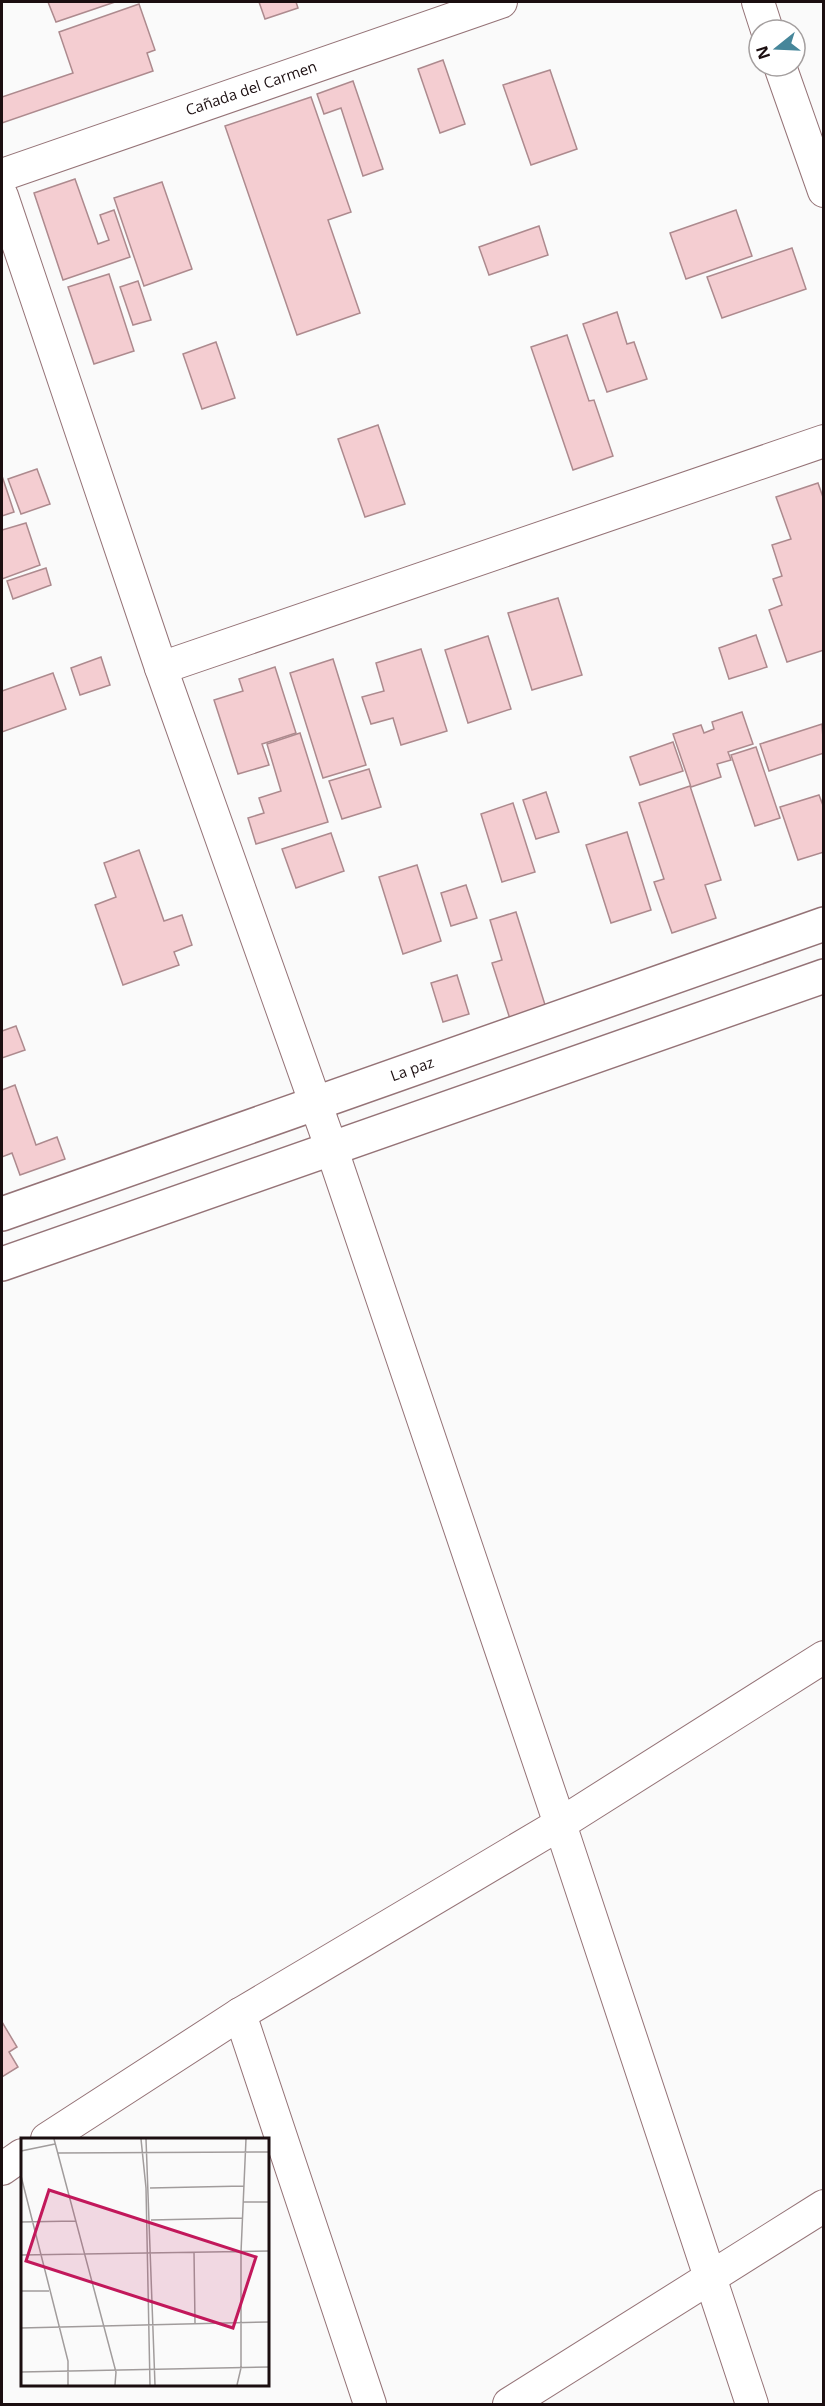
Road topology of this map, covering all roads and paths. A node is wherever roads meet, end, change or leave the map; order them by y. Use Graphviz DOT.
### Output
graph roads {
  1 [pos="501,2"];
  2 [pos="758,2"];
  3 [pos="764,18"];
  4 [pos="784,78"];
  5 [pos="2,175"];
  6 [pos="824,191"];
  7 [pos="2,196"];
  8 [pos="824,441"];
  9 [pos="161,668"];
  10 [pos="824,924"];
  11 [pos="824,976"];
  12 [pos="315,1102"];
  13 [pos="331,1147"];
  14 [pos="2,1214"];
  15 [pos="2,1263"];
  16 [pos="824,1657"];
  17 [pos="560,1824"];
  18 [pos="240,2013"];
  19 [pos="49,2138"];
  20 [pos="21,2156"];
  21 [pos="2,2169"];
  22 [pos="824,2206"];
  23 [pos="710,2276"];
  24 [pos="370,2404"];
  25 [pos="509,2404"];
  26 [pos="752,2404"];
  1 -- 5 [label="street, Cañada del Carmen"];
  2 -- 3 [label="street"];
  4 -- 6 [label="street"];
  7 -- 9 [label="street"];
  8 -- 9 [label="street"];
  9 -- 12 [label="street"];
  10 -- 12 [label="street, La paz"];
  11 -- 13 [label="street"];
  12 -- 13 [label="street"];
  12 -- 14 [label="street, La paz"];
  13 -- 15 [label="street"];
  13 -- 17 [label="street"];
  16 -- 17 [label="street"];
  17 -- 18 [label="street"];
  17 -- 23 [label="street"];
  18 -- 19 [label="street"];
  18 -- 24 [label="street"];
  20 -- 21 [label="street"];
  22 -- 23 [label="street"];
  23 -- 25 [label="street"];
  23 -- 26 [label="street"];
}
